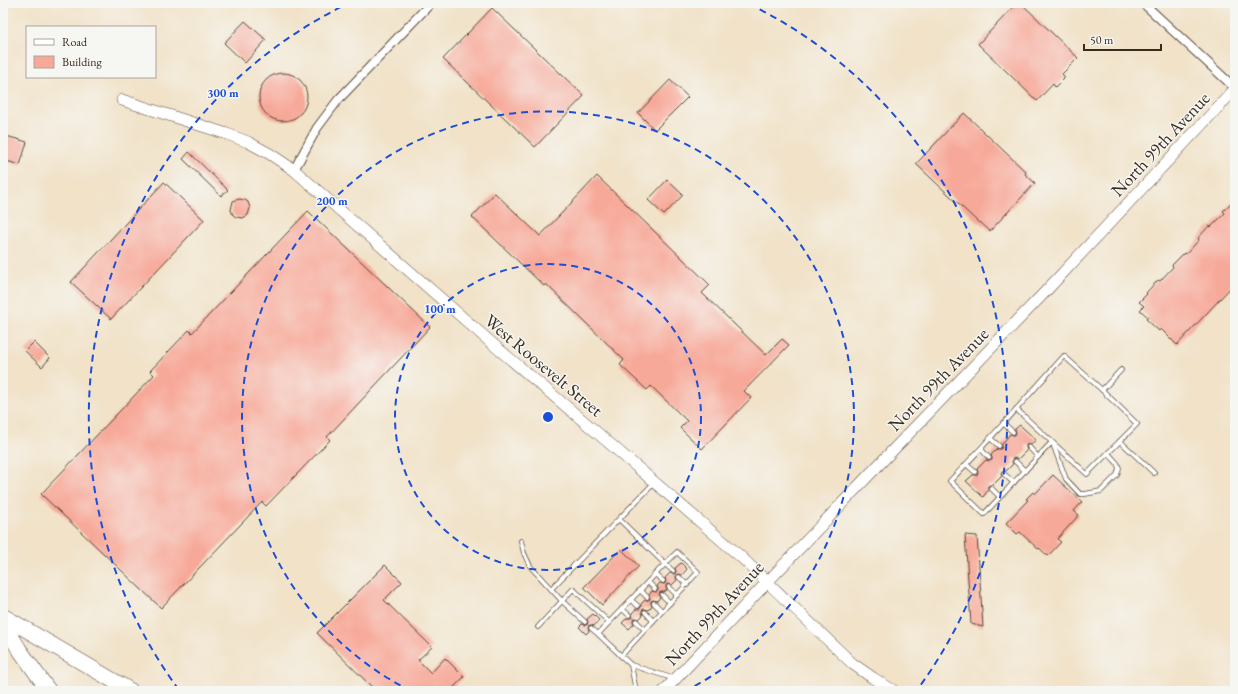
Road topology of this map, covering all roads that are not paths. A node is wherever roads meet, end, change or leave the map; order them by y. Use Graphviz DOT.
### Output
graph roads {
  1 [pos="431,3"];
  2 [pos="1143,3"];
  3 [pos="1235,88"];
  4 [pos="122,100"];
  5 [pos="294,170"];
  6 [pos="1121,370"];
  7 [pos="1102,390"];
  8 [pos="1016,408"];
  9 [pos="1003,423"];
  10 [pos="1012,432"];
  11 [pos="990,438"];
  12 [pos="1120,441"];
  13 [pos="1052,442"];
  14 [pos="999,446"];
  15 [pos="1029,447"];
  16 [pos="981,449"];
  17 [pos="1108,453"];
  18 [pos="1038,457"];
  19 [pos="989,458"];
  20 [pos="1016,462"];
  21 [pos="966,464"];
  22 [pos="1026,471"];
  23 [pos="975,472"];
  24 [pos="1154,473"];
  25 [pos="1004,474"];
  26 [pos="655,482"];
  27 [pos="1014,483"];
  28 [pos="990,488"];
  29 [pos="1000,497"];
  30 [pos="620,519"];
  31 [pos="521,541"];
  32 [pos="665,564"];
  33 [pos="672,571"];
  34 [pos="655,574"];
  35 [pos="679,577"];
  36 [pos="663,581"];
  37 [pos="648,582"];
  38 [pos="767,582"];
  39 [pos="687,584"];
  40 [pos="669,587"];
  41 [pos="550,589"];
  42 [pos="655,589"];
  43 [pos="640,590"];
  44 [pos="662,595"];
  45 [pos="678,595"];
  46 [pos="647,597"];
  47 [pos="631,600"];
  48 [pos="562,601"];
  49 [pos="654,603"];
  50 [pos="670,603"];
  51 [pos="638,606"];
  52 [pos="622,609"];
  53 [pos="662,611"];
  54 [pos="645,612"];
  55 [pos="629,615"];
  56 [pos="3,616"];
  57 [pos="653,621"];
  58 [pos="585,622"];
  59 [pos="609,622"];
  60 [pos="636,622"];
  61 [pos="3,623"];
  62 [pos="538,627"];
  63 [pos="591,628"];
  64 [pos="645,630"];
  65 [pos="598,634"];
  66 [pos="621,656"];
  67 [pos="631,665"];
  68 [pos="676,679"];
  69 [pos="49,691"];
  70 [pos="131,691"];
  71 [pos="636,691"];
  72 [pos="664,691"];
  73 [pos="894,691"];
  1 -- 5 [label="street"];
  2 -- 3 [label="street"];
  3 -- 38 [label="street, North 99th Avenue"];
  4 -- 5 [label="street, West Roosevelt Street"];
  5 -- 26 [label="street, West Roosevelt Street"];
  6 -- 7 [label="lane"];
  7 -- 8 [label="lane"];
  7 -- 12 [label="lane"];
  8 -- 9 [label="lane"];
  8 -- 13 [label="lane"];
  9 -- 10 [label="lane"];
  9 -- 11 [label="lane"];
  11 -- 14 [label="lane"];
  11 -- 16 [label="lane"];
  12 -- 17 [label="lane"];
  12 -- 24 [label="lane"];
  13 -- 17 [label="lane"];
  13 -- 17 [label="lane"];
  13 -- 18 [label="lane"];
  15 -- 18 [label="lane"];
  16 -- 19 [label="lane"];
  16 -- 21 [label="lane"];
  18 -- 22 [label="lane"];
  20 -- 22 [label="lane"];
  21 -- 23 [label="lane"];
  21 -- 29 [label="lane"];
  22 -- 27 [label="lane"];
  25 -- 27 [label="lane"];
  26 -- 30 [label="lane"];
  26 -- 38 [label="street, West Roosevelt Street"];
  27 -- 29 [label="lane"];
  28 -- 29 [label="lane"];
  30 -- 32 [label="lane"];
  30 -- 41 [label="lane"];
  31 -- 41 [label="lane"];
  32 -- 33 [label="lane"];
  32 -- 34 [label="lane"];
  32 -- 39 [label="lane"];
  34 -- 36 [label="lane"];
  34 -- 37 [label="lane"];
  35 -- 39 [label="lane"];
  37 -- 42 [label="lane"];
  37 -- 43 [label="lane"];
  38 -- 68 [label="street, North 99th Avenue"];
  38 -- 73 [label="street, West Roosevelt Street"];
  39 -- 45 [label="lane"];
  40 -- 45 [label="lane"];
  41 -- 48 [label="lane"];
  43 -- 46 [label="lane"];
  43 -- 47 [label="lane"];
  44 -- 50 [label="lane"];
  45 -- 50 [label="lane"];
  47 -- 51 [label="lane"];
  47 -- 52 [label="lane"];
  48 -- 58 [label="lane"];
  48 -- 59 [label="lane"];
  48 -- 62 [label="lane"];
  49 -- 53 [label="lane"];
  50 -- 53 [label="lane"];
  52 -- 55 [label="lane"];
  52 -- 59 [label="lane"];
  53 -- 57 [label="lane"];
  54 -- 57 [label="lane"];
  56 -- 70 [label="highway"];
  57 -- 64 [label="lane"];
  59 -- 65 [label="lane"];
  60 -- 64 [label="lane"];
  61 -- 69 [label="highway"];
  63 -- 65 [label="lane"];
  64 -- 66 [label="lane"];
  65 -- 66 [label="lane"];
  66 -- 67 [label="lane"];
  67 -- 68 [label="lane"];
  67 -- 71 [label="lane"];
  68 -- 72 [label="street, North 99th Avenue"];
}
